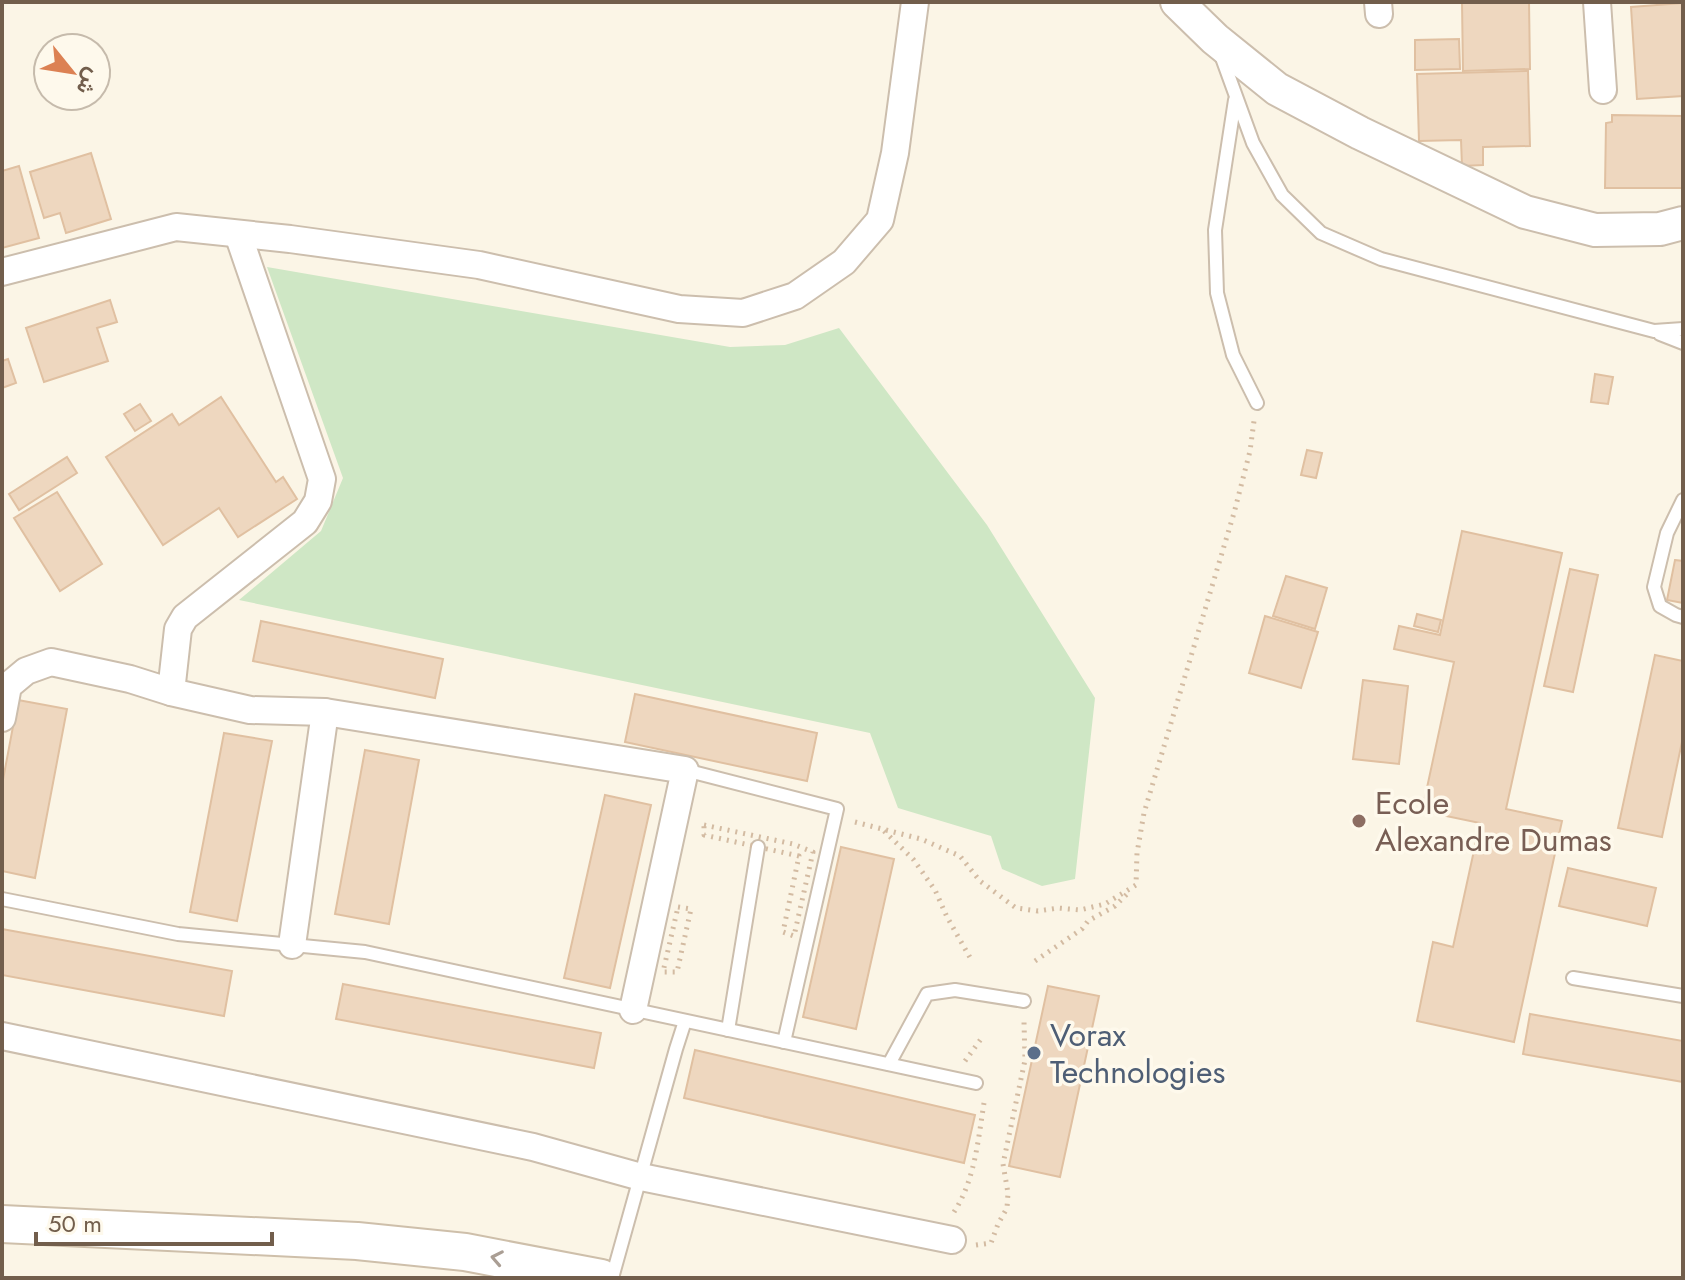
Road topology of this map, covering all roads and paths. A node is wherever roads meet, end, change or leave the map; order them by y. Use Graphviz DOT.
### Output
graph roads {
  1 [pos="915,2"];
  2 [pos="1177,2"];
  3 [pos="1597,2"];
  4 [pos="1215,39"];
  5 [pos="1603,90"];
  6 [pos="1236,98"];
  7 [pos="1683,223"];
  8 [pos="238,234"];
  9 [pos="2,272"];
  10 [pos="1683,329"];
  11 [pos="1654,331"];
  12 [pos="1683,343"];
  13 [pos="1257,403"];
  14 [pos="1683,500"];
  15 [pos="1683,617"];
  16 [pos="171,692"];
  17 [pos="325,712"];
  18 [pos="2,718"];
  19 [pos="685,770"];
  20 [pos="837,809"];
  21 [pos="882,828"];
  22 [pos="758,847"];
  23 [pos="1136,885"];
  24 [pos="2,899"];
  25 [pos="292,945"];
  26 [pos="972,961"];
  27 [pos="1035,961"];
  28 [pos="1573,978"];
  29 [pos="1683,996"];
  30 [pos="1024,1001"];
  31 [pos="633,1010"];
  32 [pos="685,1021"];
  33 [pos="728,1030"];
  34 [pos="2,1036"];
  35 [pos="981,1039"];
  36 [pos="784,1042"];
  37 [pos="889,1064"];
  38 [pos="961,1066"];
  39 [pos="976,1083"];
  40 [pos="641,1177"];
  41 [pos="2,1224"];
  42 [pos="952,1240"];
  43 [pos="601,1278"];
  44 [pos="612,1278"];
  1 -- 8 [label="street"];
  2 -- 4 [label="street"];
  3 -- 5 [label="street"];
  4 -- 6 [label="lane"];
  4 -- 7 [label="street"];
  6 -- 11 [label="lane"];
  6 -- 13 [label="lane"];
  8 -- 9 [label="street"];
  8 -- 16 [label="street"];
  10 -- 11 [label="lane"];
  11 -- 12 [label="lane"];
  13 -- 23 [label="path"];
  14 -- 15 [label="lane"];
  16 -- 17 [label="street"];
  16 -- 18 [label="street"];
  17 -- 19 [label="street"];
  17 -- 25 [label="street"];
  19 -- 20 [label="lane"];
  19 -- 31 [label="street"];
  20 -- 21 [label="path"];
  20 -- 36 [label="lane"];
  21 -- 23 [label="path"];
  21 -- 26 [label="path"];
  22 -- 33 [label="lane"];
  23 -- 27 [label="path"];
  24 -- 25 [label="lane"];
  25 -- 31 [label="lane"];
  28 -- 29 [label="lane"];
  30 -- 37 [label="lane"];
  30 -- 42 [label="path"];
  31 -- 32 [label="lane"];
  32 -- 33 [label="lane"];
  32 -- 40 [label="lane"];
  33 -- 36 [label="lane"];
  34 -- 40 [label="street"];
  35 -- 38 [label="path"];
  36 -- 37 [label="lane"];
  37 -- 39 [label="lane"];
  39 -- 42 [label="path"];
  40 -- 42 [label="street"];
  40 -- 44 [label="lane"];
  43 -- 41 [label="main road, one-way"];
}
